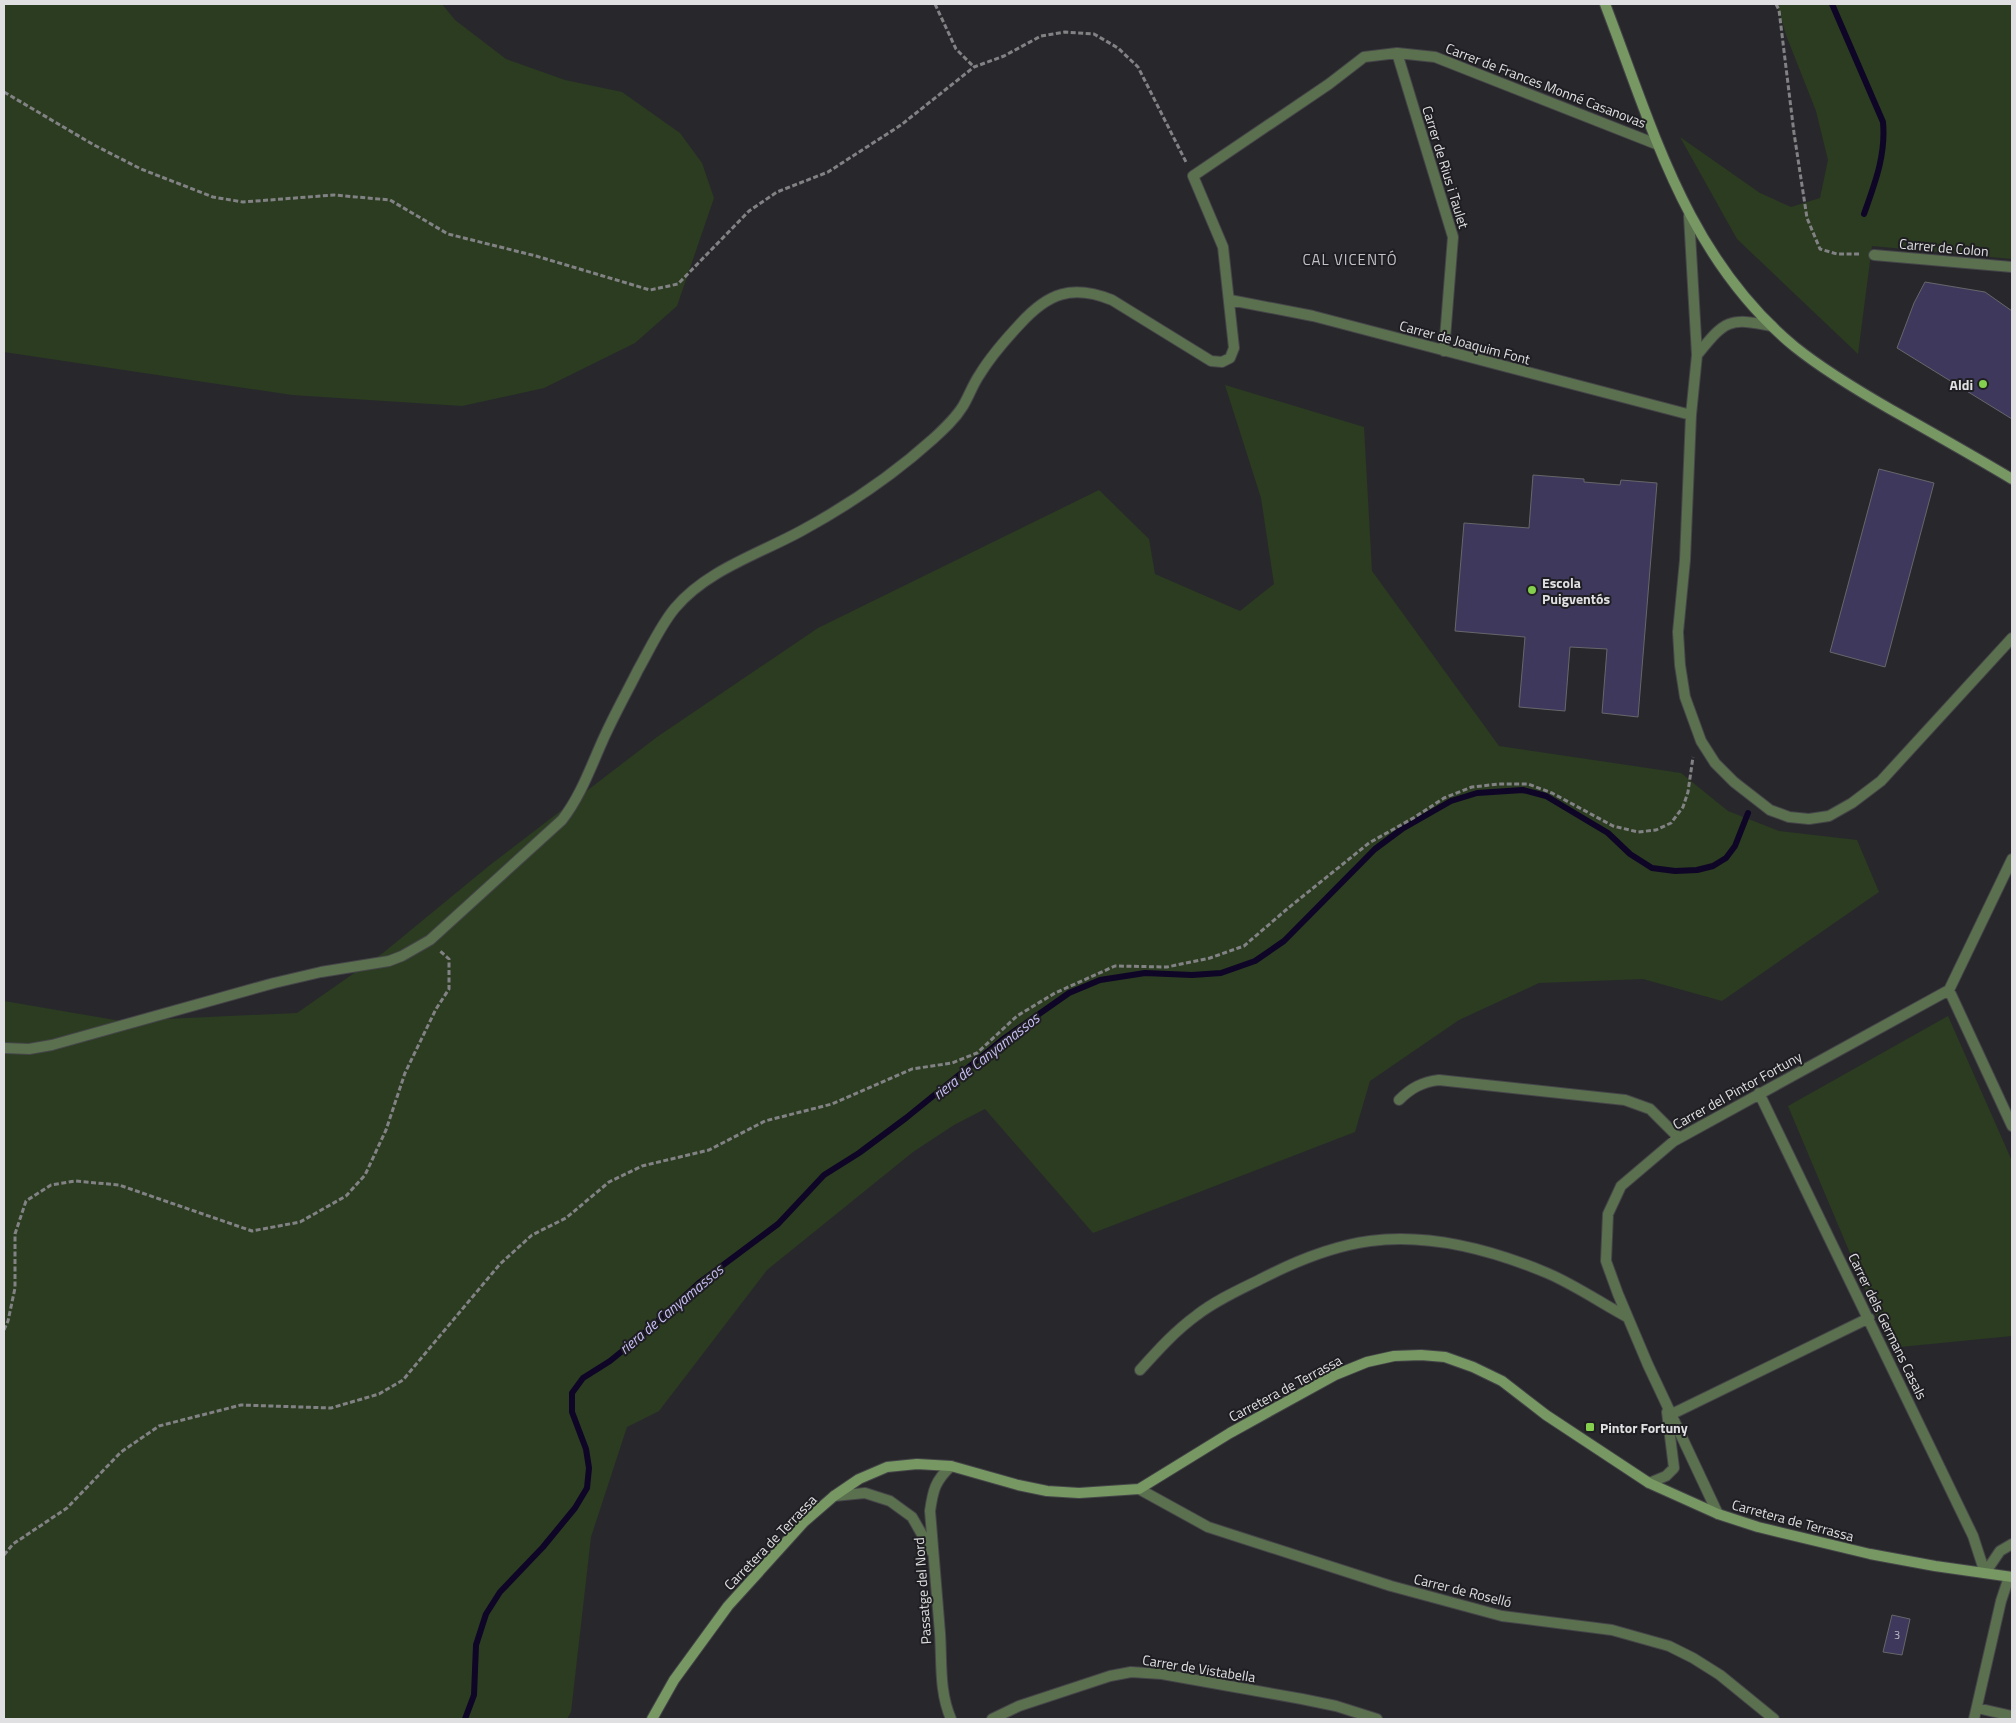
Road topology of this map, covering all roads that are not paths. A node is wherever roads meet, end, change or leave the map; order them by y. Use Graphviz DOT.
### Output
graph roads {
  1 [pos="1605,4"];
  2 [pos="1397,53"];
  3 [pos="1656,144"];
  4 [pos="1689,216"];
  5 [pos="1874,255"];
  6 [pos="2012,267"];
  7 [pos="1230,300"];
  8 [pos="1772,326"];
  9 [pos="1444,350"];
  10 [pos="1697,355"];
  11 [pos="1691,416"];
  12 [pos="2012,478"];
  13 [pos="2012,638"];
  14 [pos="2012,859"];
  15 [pos="1949,990"];
  16 [pos="4,1048"];
  17 [pos="1759,1093"];
  18 [pos="1399,1100"];
  19 [pos="2012,1126"];
  20 [pos="1679,1138"];
  21 [pos="1627,1318"];
  22 [pos="1870,1318"];
  23 [pos="1140,1370"];
  24 [pos="1666,1401"];
  25 [pos="1672,1414"];
  26 [pos="951,1466"];
  27 [pos="1649,1483"];
  28 [pos="1139,1489"];
  29 [pos="834,1496"];
  30 [pos="1718,1514"];
  31 [pos="2012,1544"];
  32 [pos="933,1552"];
  33 [pos="1985,1573"];
  34 [pos="2011,1577"];
  35 [pos="1977,1708"];
  36 [pos="2012,1716"];
  37 [pos="1772,1718"];
  38 [pos="652,1719"];
  39 [pos="951,1719"];
  40 [pos="992,1719"];
  41 [pos="1377,1719"];
  42 [pos="1974,1719"];
  1 -- 3 [label="street"];
  2 -- 3 [label="street, Carrer de Frances Monné Casanovas"];
  2 -- 7 [label="street, Carrer de Frances Monné Casanovas"];
  2 -- 9 [label="street, Carrer de Rius i Taulet"];
  3 -- 4 [label="street"];
  4 -- 8 [label="street"];
  4 -- 10 [label="street"];
  5 -- 6 [label="street, Carrer de Colon"];
  7 -- 9 [label="street, Carrer de Joaquim Font"];
  7 -- 16 [label="street"];
  8 -- 10 [label="street"];
  8 -- 12 [label="street"];
  9 -- 11 [label="street, Carrer de Joaquim Font"];
  10 -- 11 [label="street"];
  11 -- 13 [label="street"];
  14 -- 15 [label="street"];
  15 -- 17 [label="street, Carrer del Pintor Fortuny"];
  15 -- 19 [label="street"];
  17 -- 20 [label="street, Carrer del Pintor Fortuny"];
  17 -- 22 [label="street, Carrer dels Germans Casals"];
  18 -- 20 [label="street"];
  20 -- 21 [label="street, Carrer del Pintor Fortuny"];
  21 -- 23 [label="street"];
  21 -- 24 [label="street, Carrer del Pintor Fortuny"];
  22 -- 25 [label="street"];
  22 -- 33 [label="street, Carrer dels Germans Casals"];
  24 -- 25 [label="street, Carrer del Pintor Fortuny"];
  24 -- 27 [label="street, Carrer del Pintor Fortuny"];
  25 -- 30 [label="street, Carrer del Pintor Fortuny"];
  26 -- 28 [label="street, Carretera de Terrassa"];
  26 -- 29 [label="street, Carretera de Terrassa"];
  26 -- 32 [label="street, Passatge del Nord"];
  27 -- 28 [label="street, Carretera de Terrassa"];
  27 -- 30 [label="street, Carretera de Terrassa"];
  28 -- 37 [label="street, Carrer de Roselló"];
  29 -- 32 [label="street"];
  29 -- 38 [label="street, Carretera de Terrassa"];
  30 -- 33 [label="street, Carretera de Terrassa"];
  31 -- 33 [label="street"];
  32 -- 39 [label="street, Passatge del Nord"];
  33 -- 34 [label="street, Carretera de Terrassa"];
  34 -- 35 [label="street"];
  35 -- 36 [label="street"];
  35 -- 42 [label="street"];
  40 -- 41 [label="street, Carrer de Vistabella"];
}
